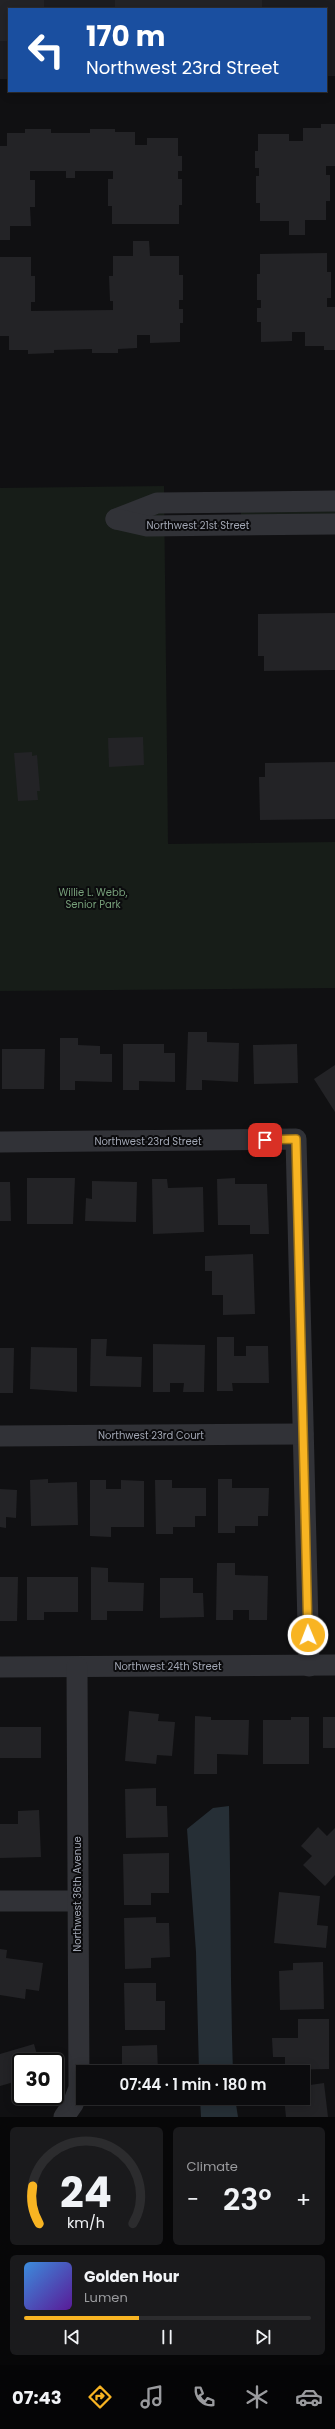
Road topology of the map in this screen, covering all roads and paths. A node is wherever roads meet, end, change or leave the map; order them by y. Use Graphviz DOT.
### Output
graph roads {
  1 [pos="335,501"];
  2 [pos="335,524"];
  3 [pos="0,1142"];
  4 [pos="303,1434"];
  5 [pos="0,1436"];
  6 [pos="335,1665"];
  7 [pos="309,1666"];
  8 [pos="0,1667"];
  9 [pos="77,1667"];
  10 [pos="0,1901"];
  11 [pos="77,1901"];
  12 [pos="64,2117"];
  1 -- 2 [label="street, Northwest 21st Street"];
  3 -- 4 [label="street, Northwest 23rd Street"];
  4 -- 5 [label="street, Northwest 23rd Court"];
  4 -- 7 [label="street"];
  6 -- 7 [label="street, Northwest 24th Street"];
  7 -- 9 [label="street, Northwest 24th Street"];
  8 -- 9 [label="street, Northwest 24th Street"];
  9 -- 11 [label="street, Northwest 36th Avenue"];
  10 -- 11 [label="street"];
  11 -- 12 [label="street, Northwest 36th Avenue"];
}
